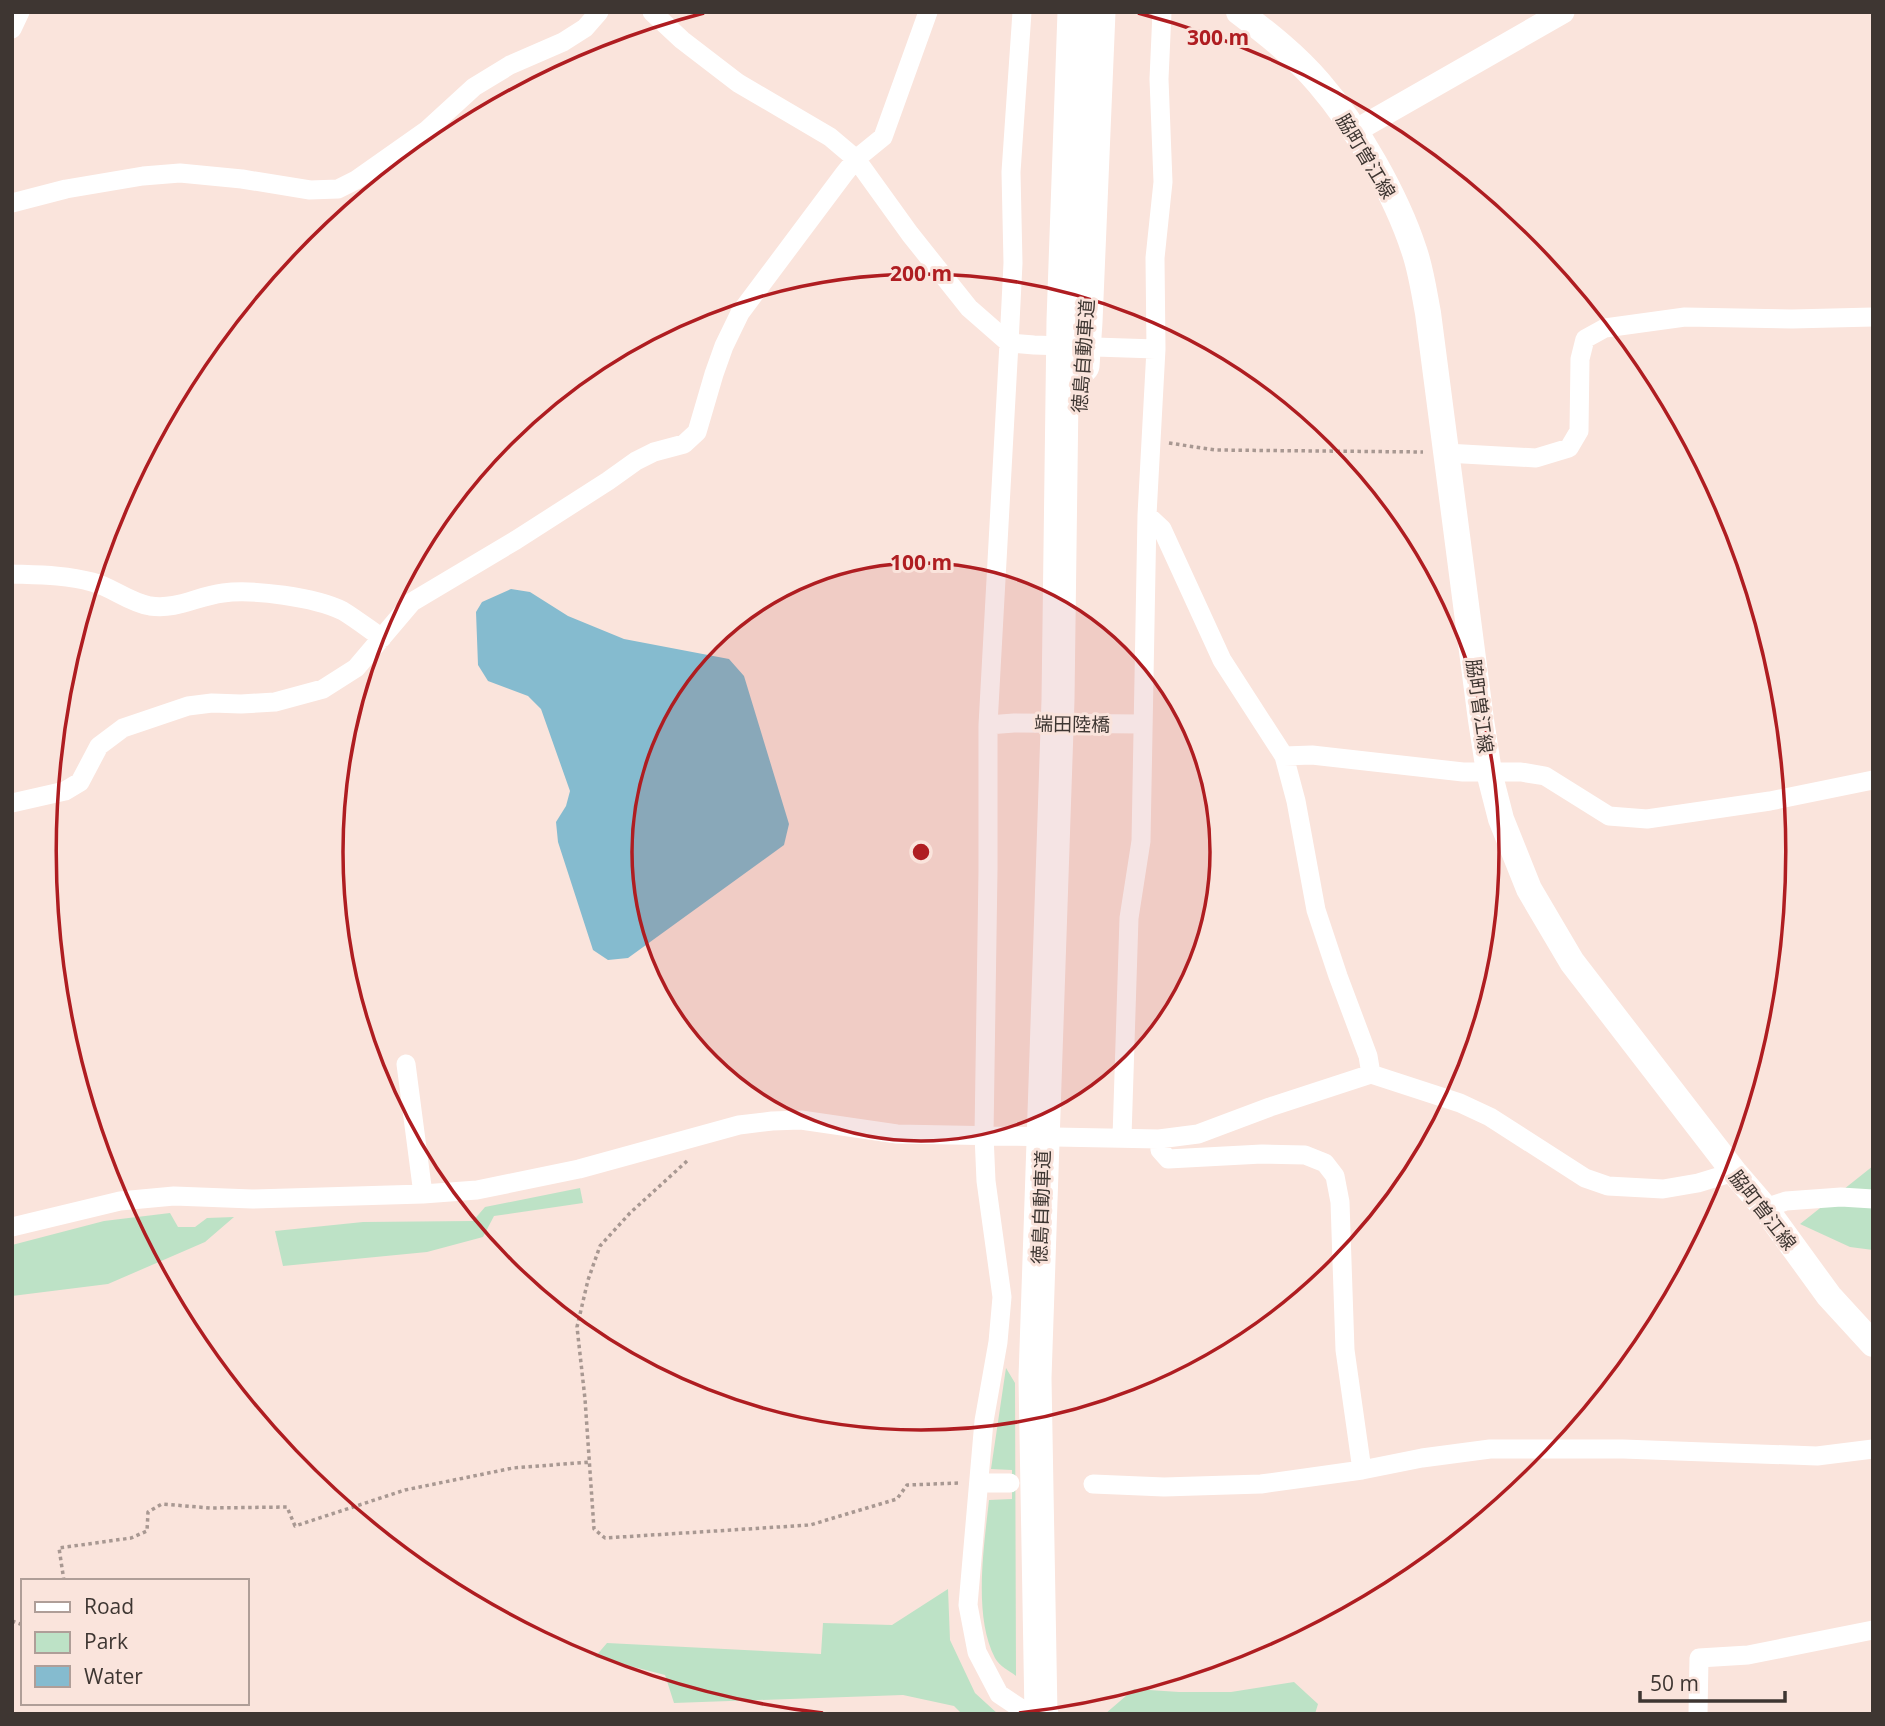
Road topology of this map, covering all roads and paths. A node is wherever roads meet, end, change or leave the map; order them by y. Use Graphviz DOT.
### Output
graph roads {
  1 [pos="20,12"];
  2 [pos="599,12"];
  3 [pos="652,12"];
  4 [pos="928,12"];
  5 [pos="1023,12"];
  6 [pos="1074,12"];
  7 [pos="1099,12"];
  8 [pos="1162,12"];
  9 [pos="1239,12"];
  10 [pos="1563,12"];
  11 [pos="12,29"];
  12 [pos="1355,131"];
  13 [pos="856,159"];
  14 [pos="12,203"];
  15 [pos="1873,317"];
  16 [pos="1009,343"];
  17 [pos="1156,349"];
  18 [pos="1150,441"];
  19 [pos="1446,453"];
  20 [pos="1147,515"];
  21 [pos="12,574"];
  22 [pos="382,638"];
  23 [pos="1058,700"];
  24 [pos="988,724"];
  25 [pos="1135,724"];
  26 [pos="1284,756"];
  27 [pos="1489,772"];
  28 [pos="1873,780"];
  29 [pos="12,803"];
  30 [pos="406,1064"];
  31 [pos="1371,1074"];
  32 [pos="993,1136"];
  33 [pos="1113,1137"];
  34 [pos="1159,1139"];
  35 [pos="695,1157"];
  36 [pos="1734,1172"];
  37 [pos="423,1194"];
  38 [pos="1873,1199"];
  39 [pos="1765,1208"];
  40 [pos="12,1227"];
  41 [pos="1873,1344"];
  42 [pos="1873,1449"];
  43 [pos="590,1462"];
  44 [pos="1362,1470"];
  45 [pos="1010,1482"];
  46 [pos="980,1483"];
  47 [pos="1093,1484"];
  48 [pos="64,1579"];
  49 [pos="1873,1630"];
  50 [pos="1041,1714"];
  51 [pos="1057,1714"];
  52 [pos="1698,1714"];
  1 -- 11 [label="street"];
  2 -- 14 [label="street"];
  3 -- 13 [label="street"];
  4 -- 13 [label="street"];
  5 -- 16 [label="street"];
  6 -- 23 [label="highway, 徳島自動車道"];
  7 -- 23 [label="highway, 徳島自動車道"];
  8 -- 17 [label="street"];
  9 -- 12 [label="main road, 脇町曽江線"];
  10 -- 12 [label="street"];
  12 -- 19 [label="main road, 脇町曽江線"];
  13 -- 16 [label="street"];
  13 -- 22 [label="street"];
  15 -- 19 [label="street"];
  16 -- 17 [label="street"];
  16 -- 24 [label="street"];
  17 -- 18 [label="street"];
  18 -- 19 [label="path"];
  18 -- 20 [label="street"];
  19 -- 27 [label="main road, 脇町曽江線"];
  20 -- 25 [label="street"];
  20 -- 26 [label="street"];
  21 -- 22 [label="street"];
  22 -- 29 [label="street"];
  23 -- 50 [label="highway, 徳島自動車道"];
  24 -- 25 [label="street, 端田陸橋"];
  24 -- 32 [label="street"];
  25 -- 33 [label="street"];
  26 -- 27 [label="street"];
  26 -- 31 [label="street"];
  27 -- 28 [label="street"];
  27 -- 36 [label="main road, 脇町曽江線"];
  30 -- 37 [label="street"];
  31 -- 34 [label="street"];
  31 -- 36 [label="street"];
  32 -- 33 [label="street"];
  32 -- 37 [label="street"];
  32 -- 46 [label="street"];
  33 -- 34 [label="street"];
  34 -- 44 [label="street"];
  35 -- 43 [label="path"];
  36 -- 39 [label="main road, 脇町曽江線"];
  37 -- 40 [label="street"];
  38 -- 39 [label="street"];
  39 -- 41 [label="main road, 脇町曽江線"];
  42 -- 44 [label="street"];
  43 -- 46 [label="path"];
  43 -- 48 [label="path"];
  44 -- 47 [label="street"];
  45 -- 46 [label="street"];
  46 -- 51 [label="street"];
  49 -- 52 [label="street"];
}
